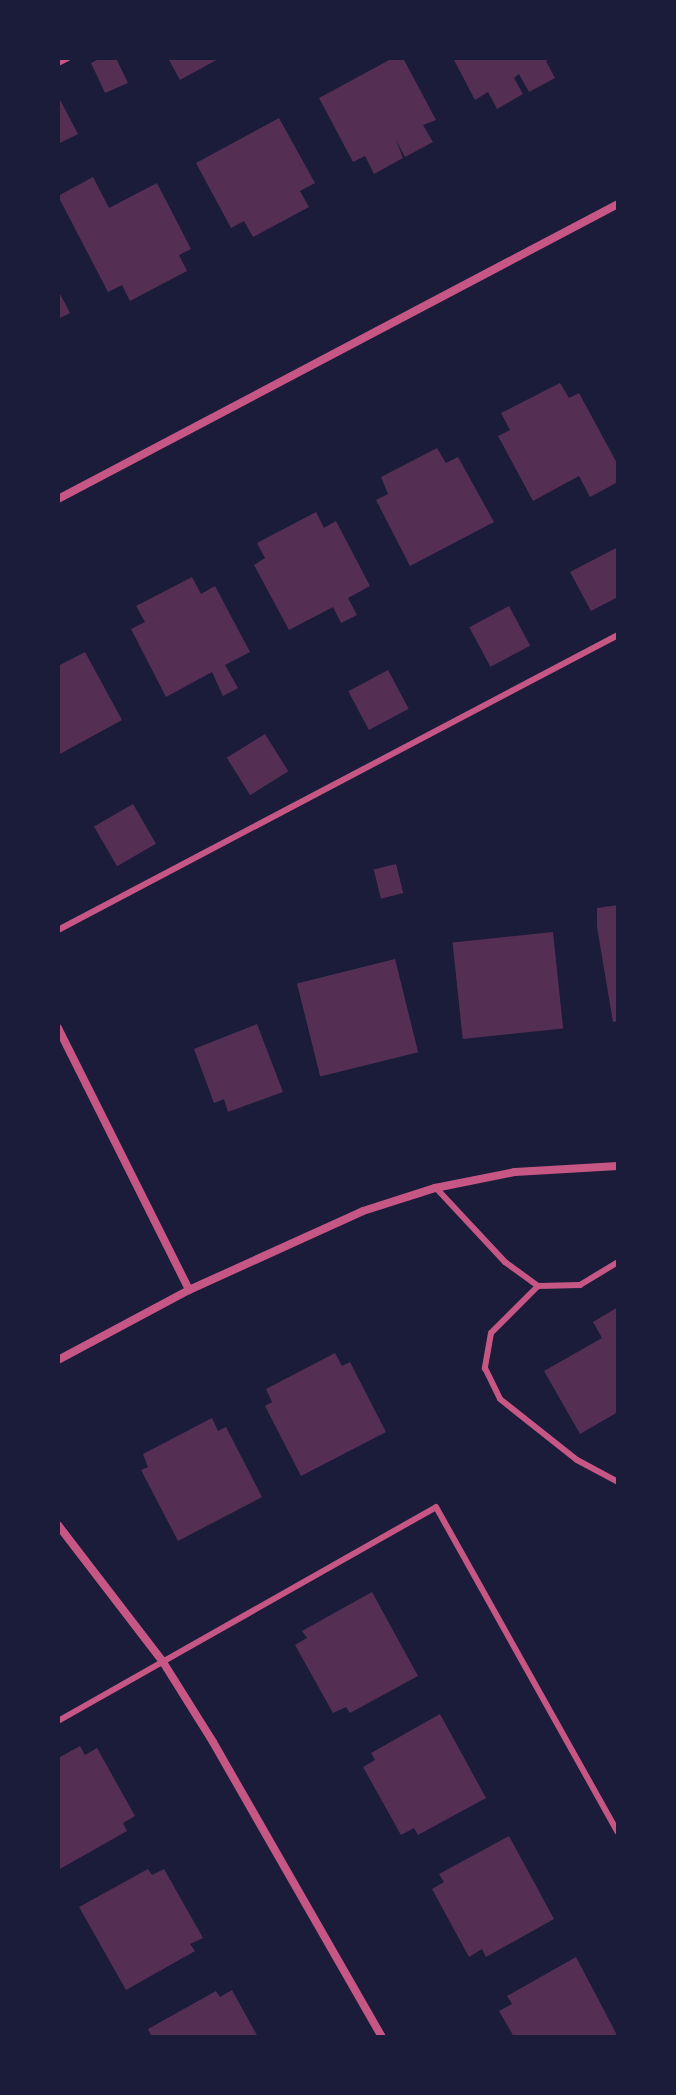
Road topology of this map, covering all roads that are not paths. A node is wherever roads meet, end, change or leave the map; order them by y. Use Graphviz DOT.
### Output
graph roads {
  1 [pos="68,58"];
  2 [pos="58,63"];
  3 [pos="618,204"];
  4 [pos="58,499"];
  5 [pos="618,635"];
  6 [pos="58,930"];
  7 [pos="58,1028"];
  8 [pos="618,1166"];
  9 [pos="435,1188"];
  10 [pos="618,1262"];
  11 [pos="538,1286"];
  12 [pos="189,1290"];
  13 [pos="58,1360"];
  14 [pos="618,1482"];
  15 [pos="58,1525"];
  16 [pos="163,1662"];
  17 [pos="58,1721"];
  18 [pos="618,1832"];
  19 [pos="382,2037"];
  1 -- 2 [label="lane"];
  3 -- 4 [label="street"];
  5 -- 6 [label="lane"];
  7 -- 12 [label="street"];
  8 -- 9 [label="street"];
  9 -- 11 [label="lane"];
  9 -- 12 [label="street"];
  10 -- 11 [label="lane"];
  11 -- 14 [label="lane"];
  12 -- 13 [label="street"];
  15 -- 16 [label="street"];
  16 -- 17 [label="lane"];
  16 -- 18 [label="lane"];
  16 -- 19 [label="street"];
}
